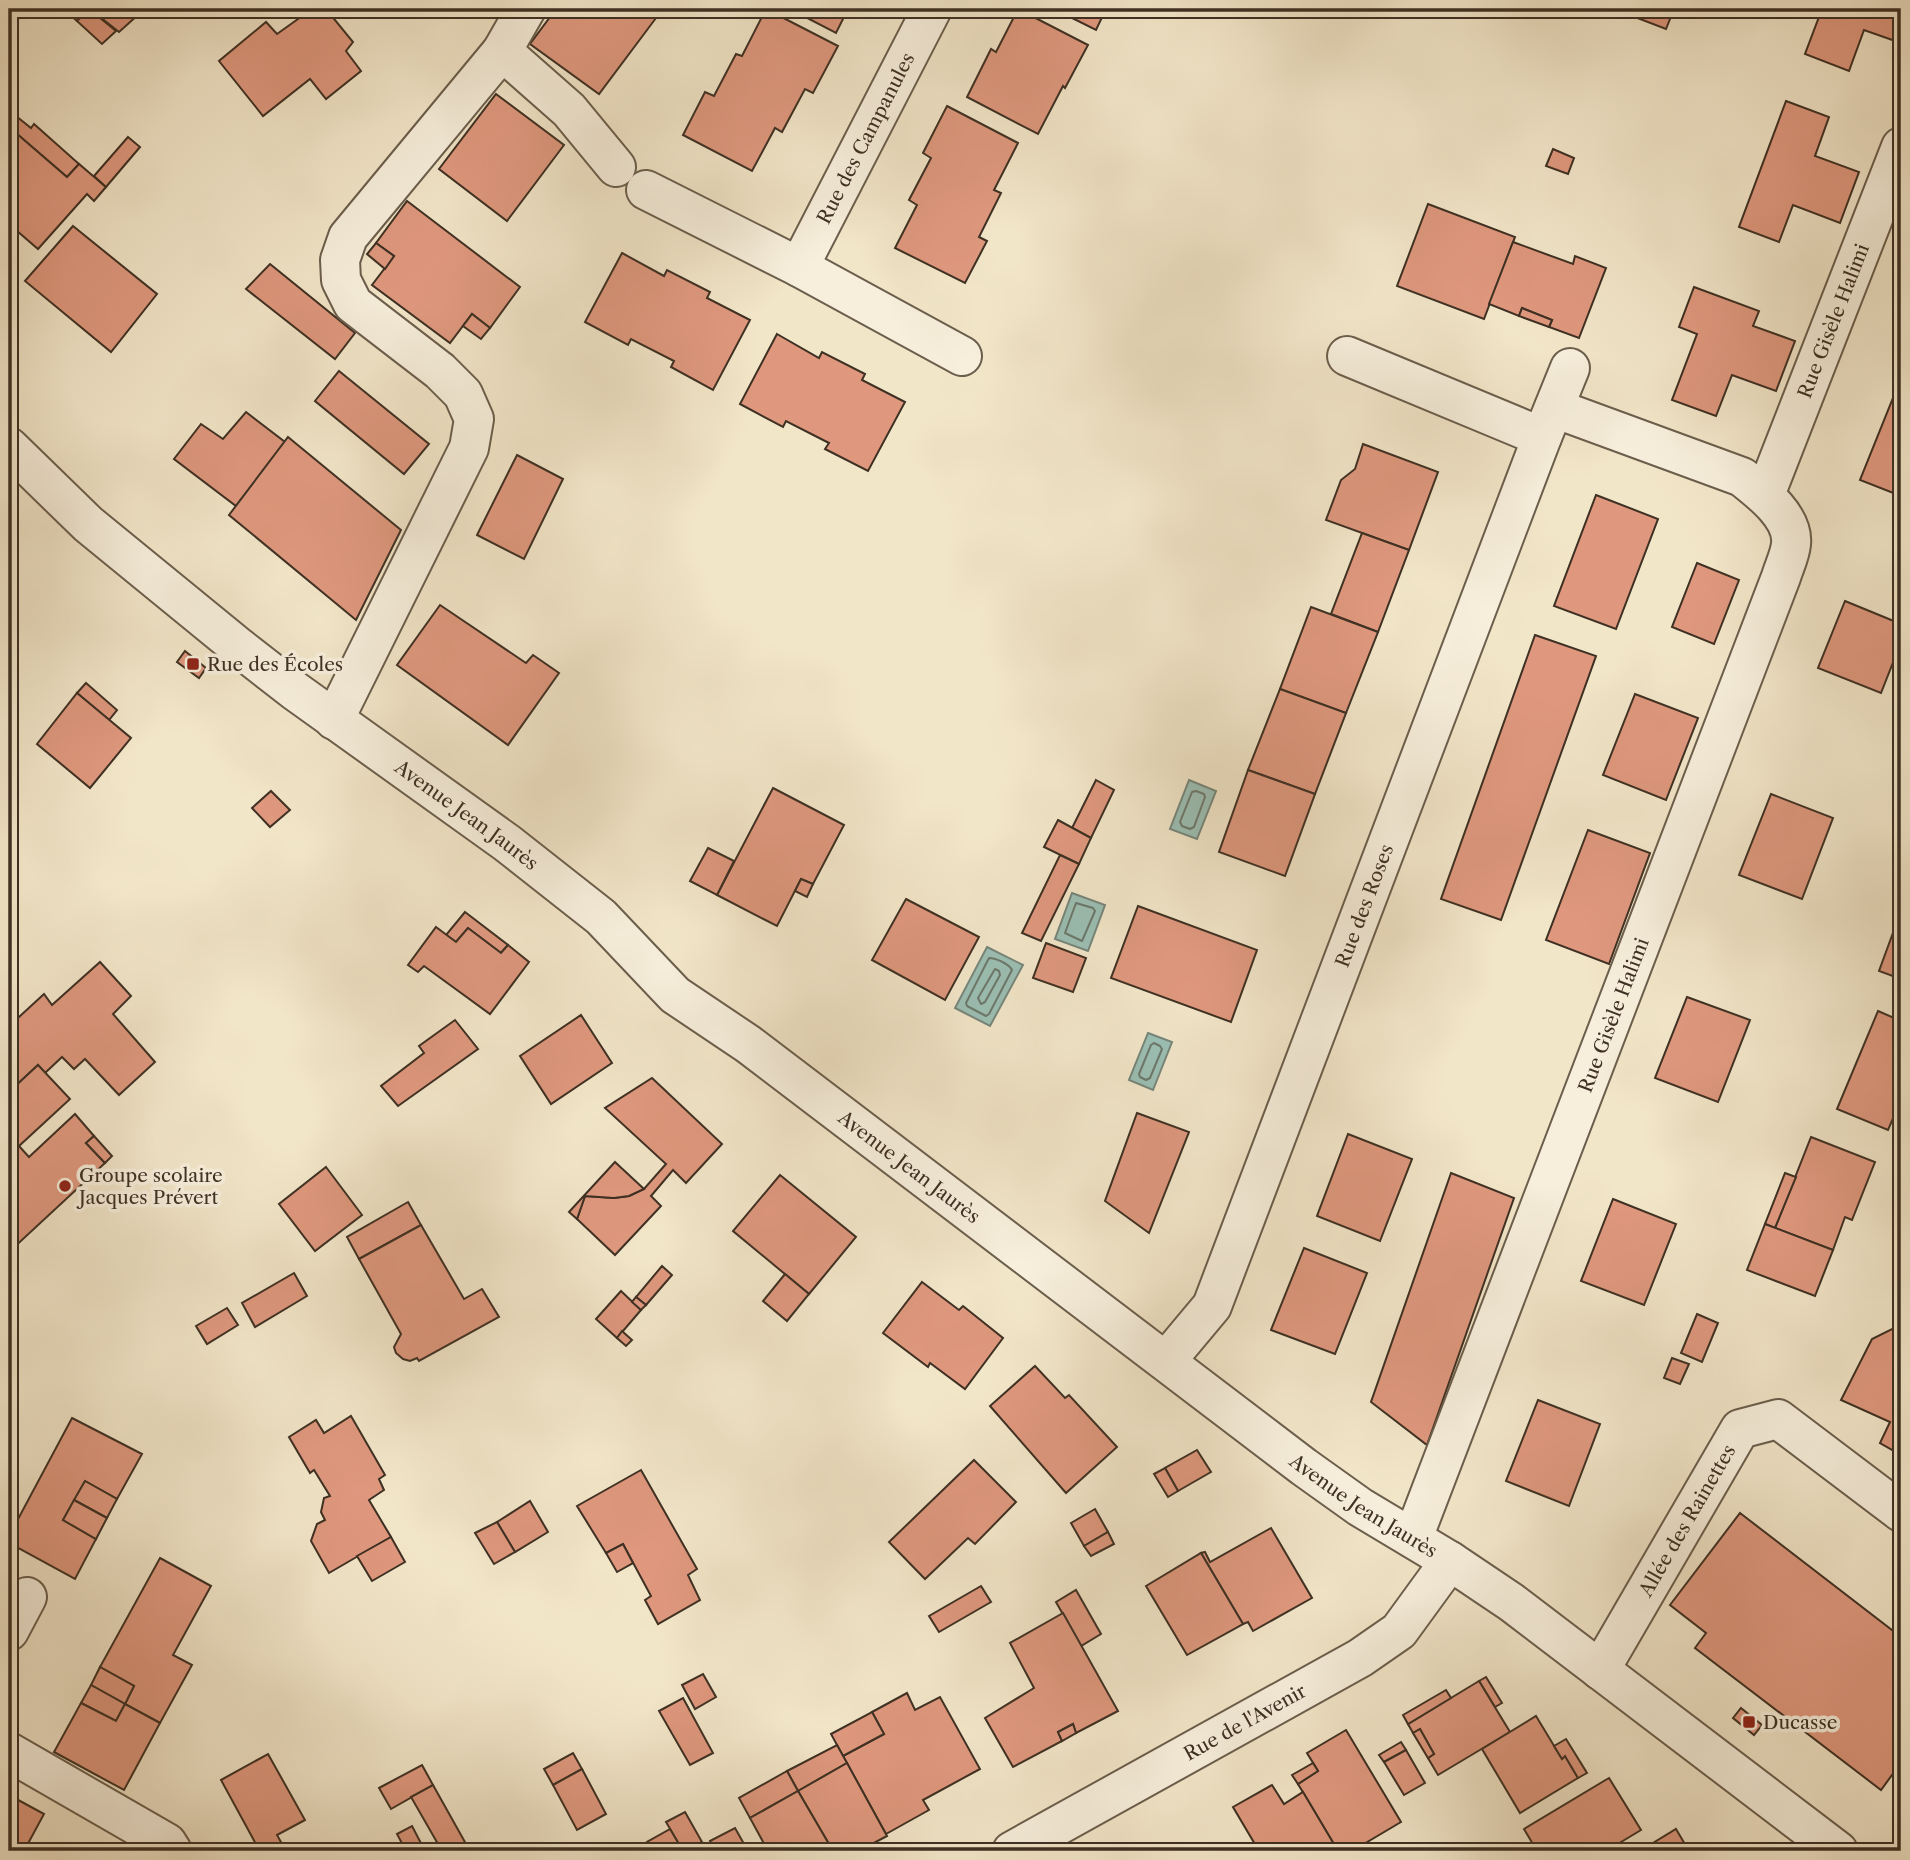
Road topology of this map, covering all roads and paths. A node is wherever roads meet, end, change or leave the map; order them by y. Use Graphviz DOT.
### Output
graph roads {
  1 [pos="526,9"];
  2 [pos="932,9"];
  3 [pos="502,51"];
  4 [pos="1901,147"];
  5 [pos="616,167"];
  6 [pos="646,190"];
  7 [pos="799,267"];
  8 [pos="962,356"];
  9 [pos="1348,356"];
  10 [pos="1570,368"];
  11 [pos="1548,422"];
  12 [pos="9,447"];
  13 [pos="1765,495"];
  14 [pos="334,720"];
  15 [pos="1166,1361"];
  16 [pos="1901,1511"];
  17 [pos="1413,1538"];
  18 [pos="1450,1561"];
  19 [pos="27,1597"];
  20 [pos="9,1631"];
  21 [pos="1600,1670"];
  22 [pos="9,1752"];
  23 [pos="172,1851"];
  24 [pos="1012,1851"];
  25 [pos="1838,1851"];
  1 -- 3 [label="street"];
  2 -- 7 [label="street, Rue des Campanules"];
  3 -- 5 [label="street"];
  3 -- 14 [label="street"];
  4 -- 13 [label="street, Rue Gisèle Halimi"];
  6 -- 7 [label="street"];
  7 -- 8 [label="street"];
  9 -- 11 [label="street"];
  10 -- 11 [label="street, Rue des Roses"];
  11 -- 13 [label="street, Rue Gisèle Halimi"];
  11 -- 15 [label="street, Rue des Roses"];
  12 -- 14 [label="street, Avenue Jean Jaurès"];
  13 -- 17 [label="street, Rue Gisèle Halimi"];
  14 -- 15 [label="street, Avenue Jean Jaurès"];
  15 -- 17 [label="street, Avenue Jean Jaurès"];
  16 -- 21 [label="street, Allée des Rainettes"];
  17 -- 18 [label="street, Avenue Jean Jaurès"];
  18 -- 21 [label="street, Avenue Jean Jaurès"];
  18 -- 24 [label="street, Rue de l'Avenir"];
  19 -- 20 [label="street"];
  21 -- 25 [label="street, Avenue Jean Jaurès"];
  22 -- 23 [label="street"];
}
